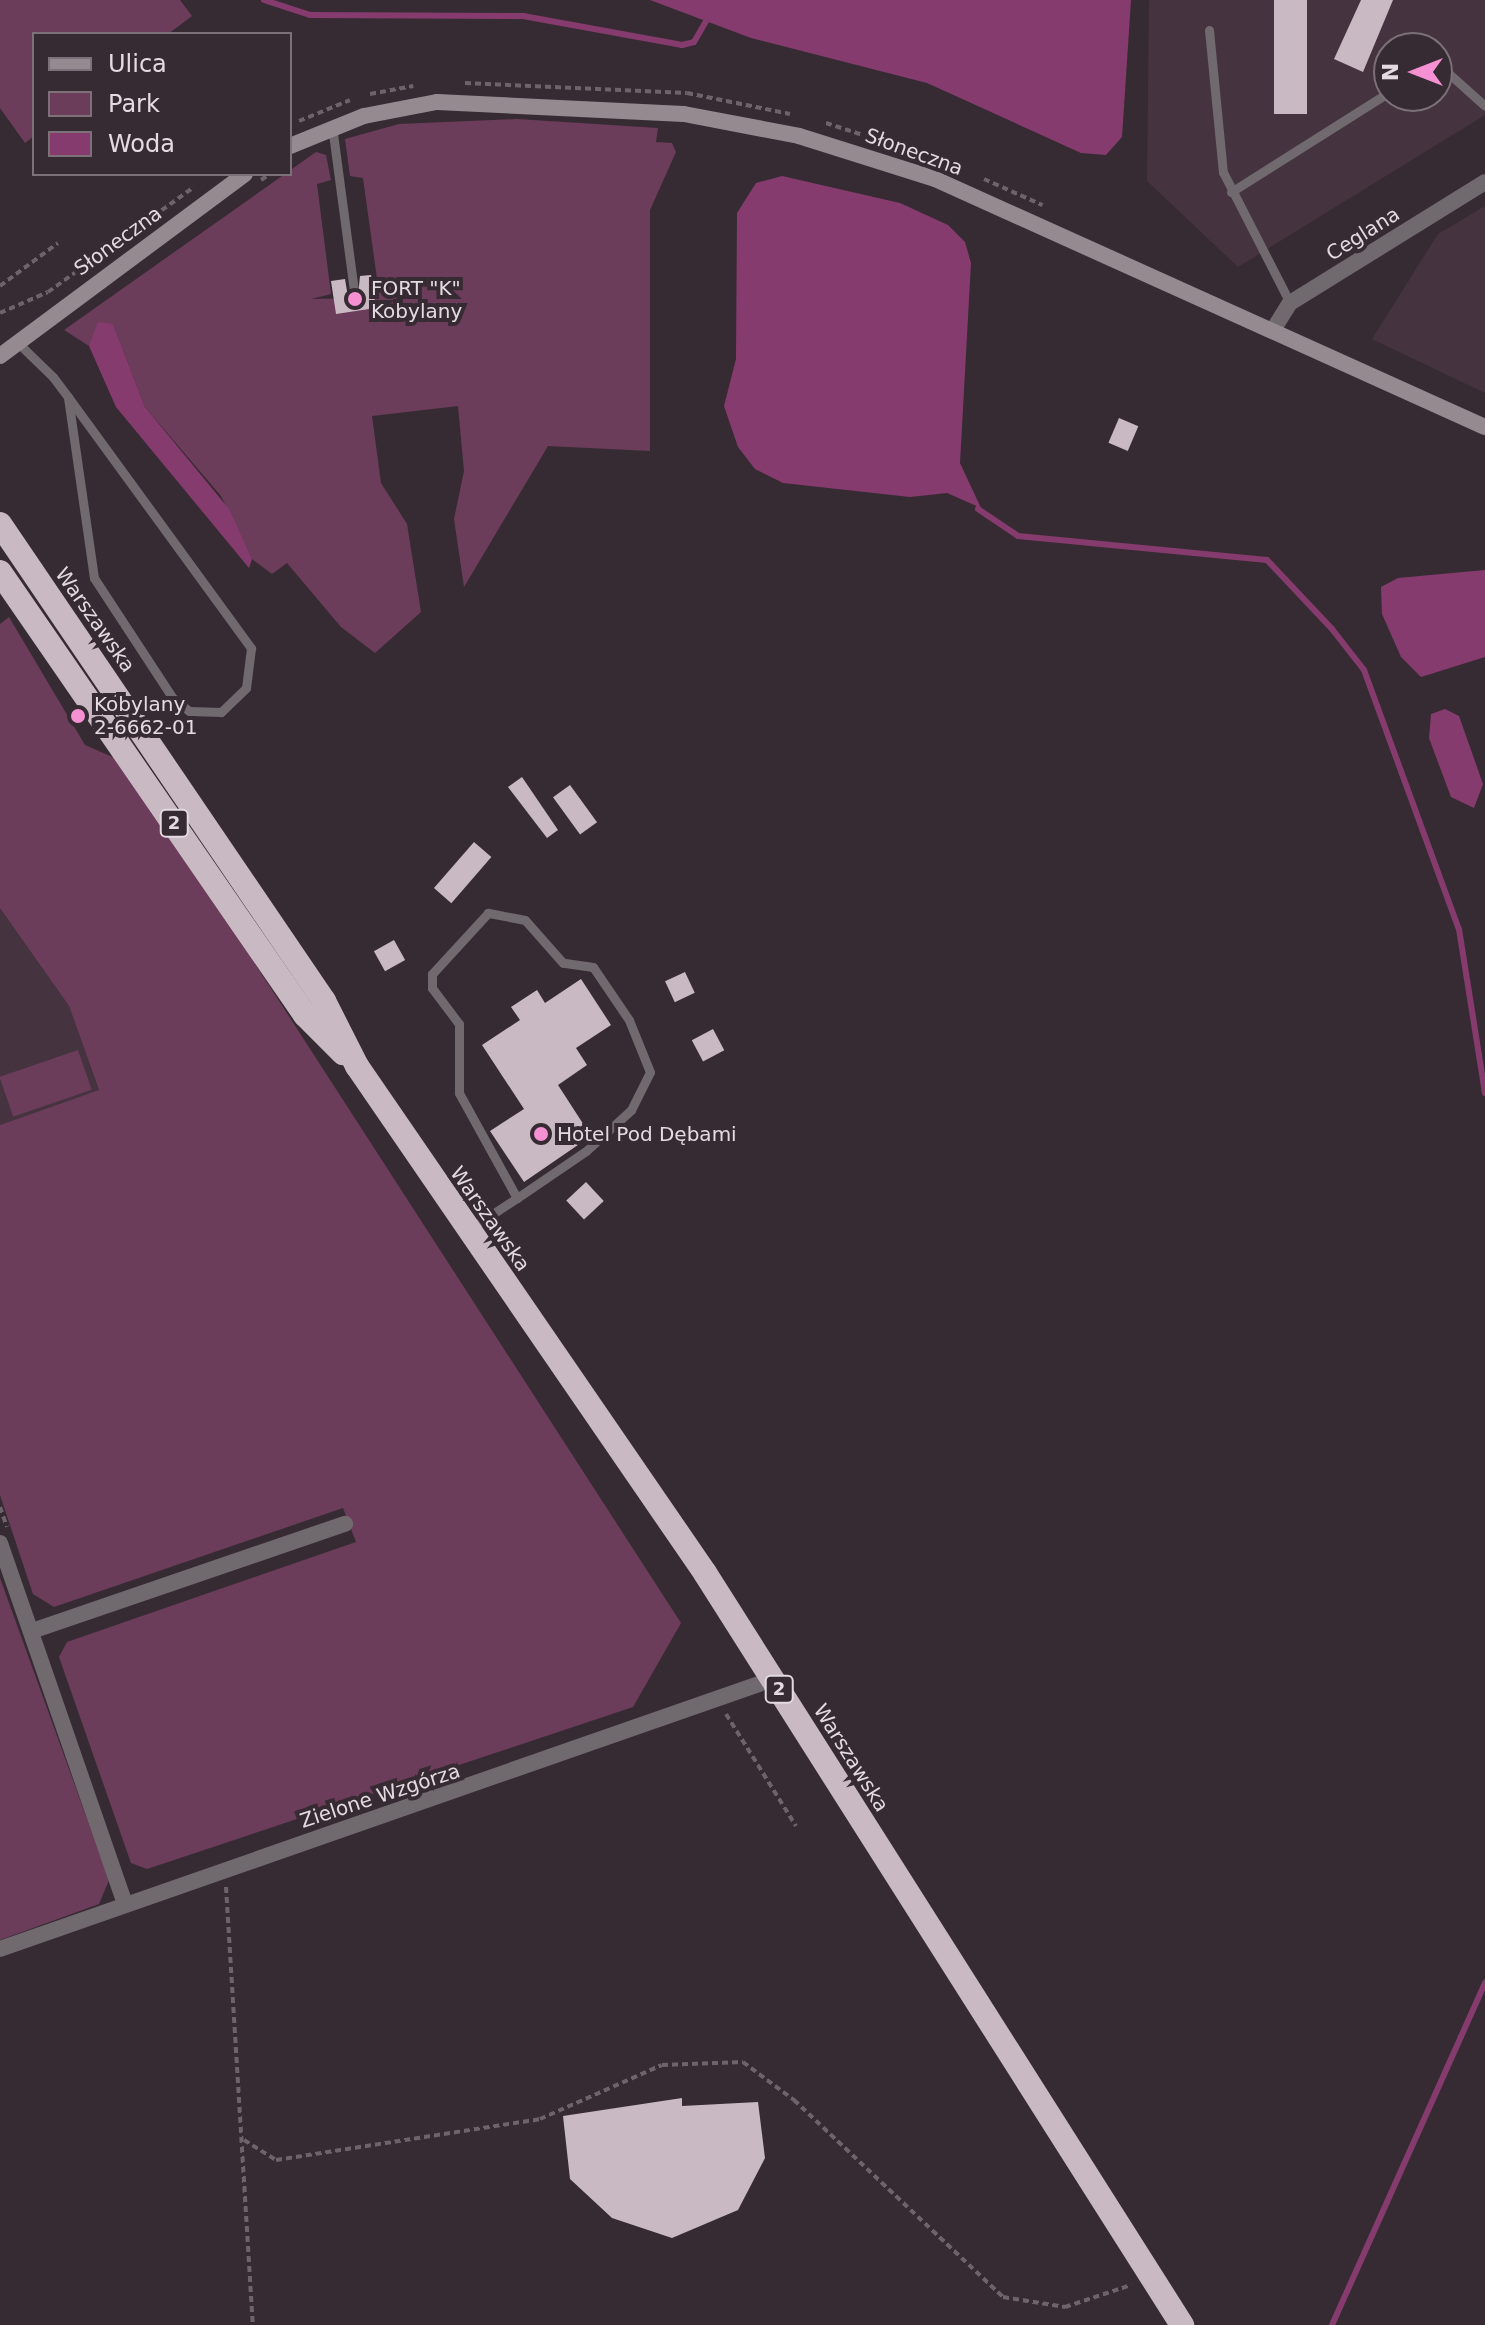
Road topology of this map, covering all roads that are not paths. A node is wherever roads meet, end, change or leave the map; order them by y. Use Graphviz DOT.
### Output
graph roads {
  1 [pos="1209,30"];
  2 [pos="1453,77"];
  3 [pos="1373,102"];
  4 [pos="1485,106"];
  5 [pos="332,126"];
  6 [pos="292,145"];
  7 [pos="242,176"];
  8 [pos="1485,182"];
  9 [pos="1231,192"];
  10 [pos="355,299"];
  11 [pos="1290,303"];
  12 [pos="1273,330"];
  13 [pos="8,344"];
  14 [pos="0,356"];
  15 [pos="68,397"];
  16 [pos="1485,427"];
  17 [pos="0,524"];
  18 [pos="0,572"];
  19 [pos="357,1066"];
  20 [pos="517,1198"];
  21 [pos="468,1230"];
  22 [pos="345,1524"];
  23 [pos="5,1539"];
  24 [pos="32,1631"];
  25 [pos="773,1679"];
  26 [pos="125,1904"];
  27 [pos="0,1949"];
  28 [pos="1182,2325"];
  1 -- 9 [label="lane"];
  2 -- 4 [label="lane"];
  3 -- 9 [label="lane"];
  5 -- 6 [label="street, Słoneczna"];
  5 -- 10 [label="lane"];
  5 -- 12 [label="street, Słoneczna"];
  7 -- 13 [label="street, Słoneczna"];
  8 -- 11 [label="street, Ceglana"];
  9 -- 11 [label="lane"];
  11 -- 12 [label="street, Ceglana"];
  12 -- 16 [label="street, Słoneczna"];
  13 -- 14 [label="street, Słoneczna"];
  13 -- 15 [label="lane"];
  15 -- 15 [label="lane"];
  17 -- 19 [label="highway, Warszawska / 2"];
  18 -- 19 [label="highway, Warszawska / 2"];
  19 -- 21 [label="highway, Warszawska / 2"];
  20 -- 20 [label="lane"];
  20 -- 21 [label="lane"];
  21 -- 25 [label="highway, Warszawska / 2"];
  22 -- 24 [label="street"];
  23 -- 24 [label="street"];
  24 -- 26 [label="street"];
  25 -- 26 [label="street, Zielone Wzgórza"];
  25 -- 28 [label="highway, Warszawska / 2"];
  26 -- 27 [label="street, Zielone Wzgórza"];
}
